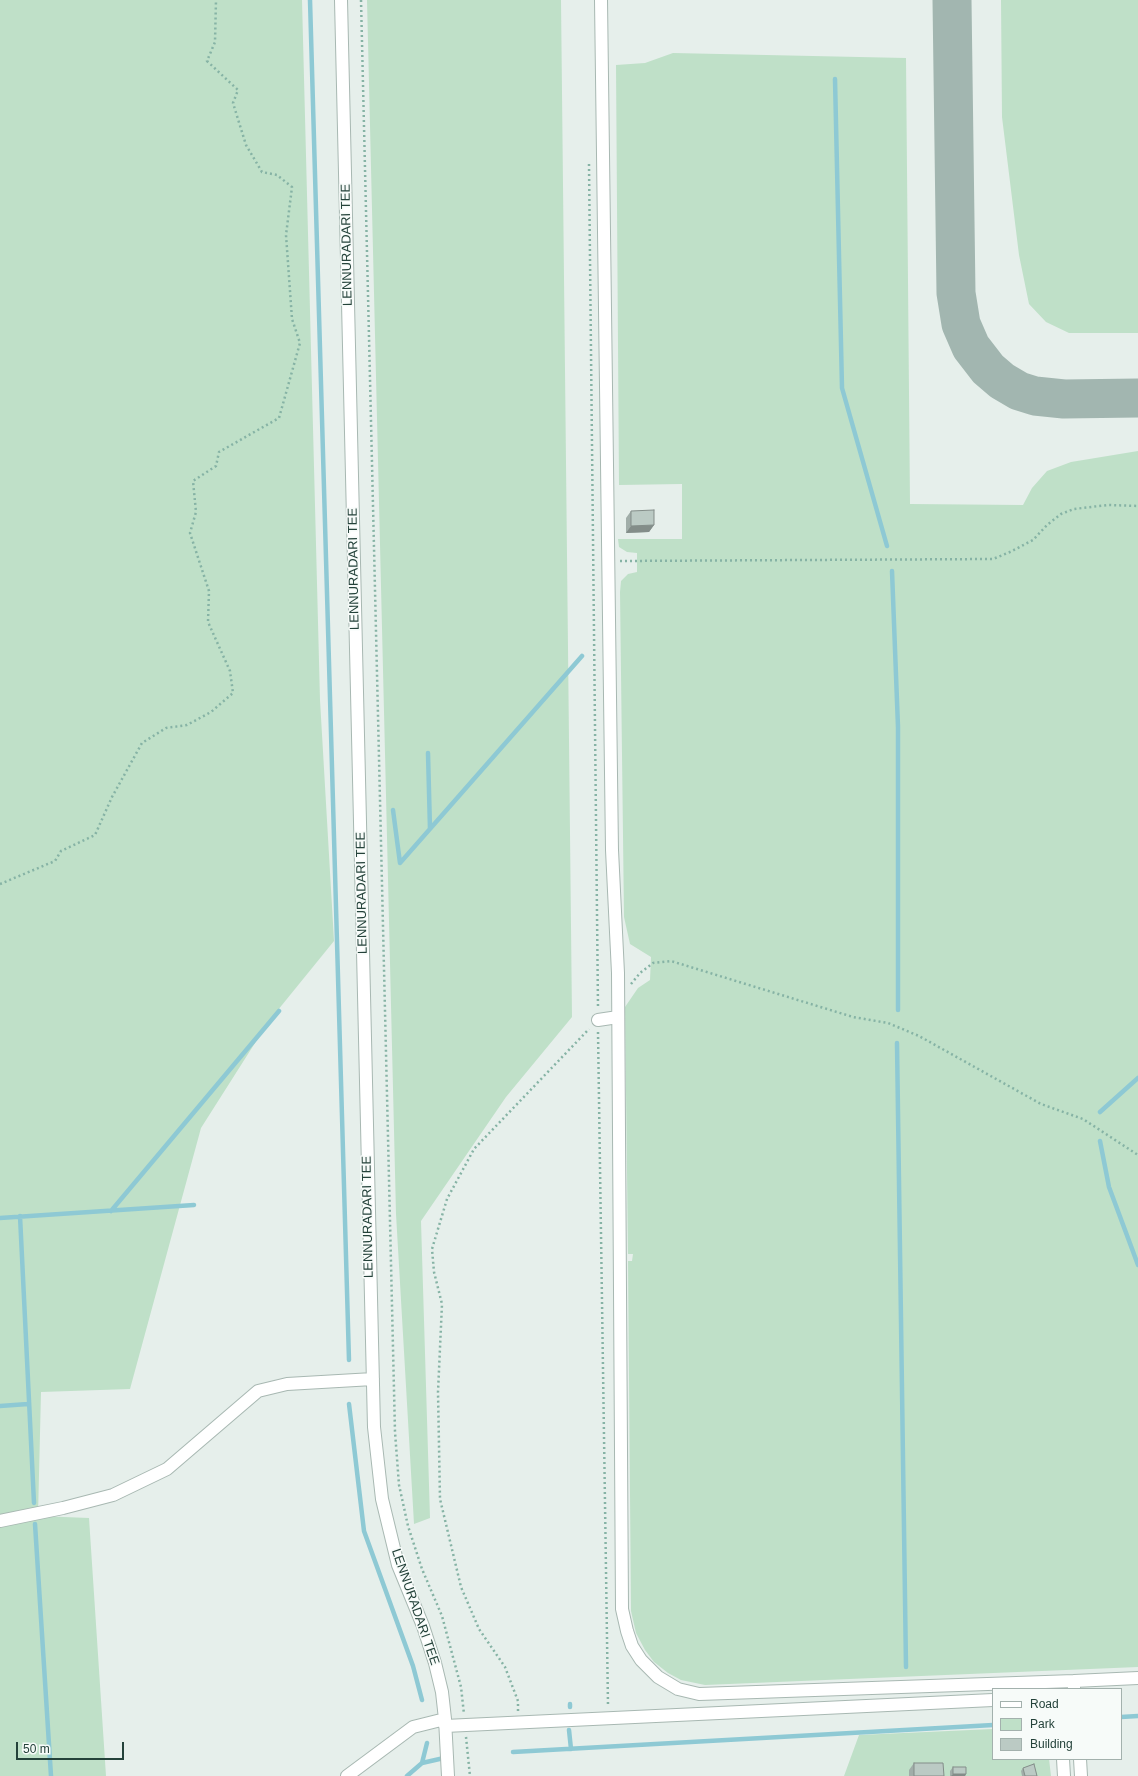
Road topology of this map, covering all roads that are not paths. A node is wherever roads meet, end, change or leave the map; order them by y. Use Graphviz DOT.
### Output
graph roads {
  1 [pos="341,0"];
  2 [pos="601,0"];
  3 [pos="618,1017"];
  4 [pos="598,1020"];
  5 [pos="373,1379"];
  6 [pos="0,1521"];
  7 [pos="1138,1678"];
  8 [pos="1074,1685"];
  9 [pos="992,1700"];
  10 [pos="445,1722"];
  11 [pos="1063,1760"];
  12 [pos="1080,1760"];
  13 [pos="347,1776"];
  14 [pos="448,1776"];
  15 [pos="1064,1776"];
  16 [pos="1081,1776"];
  1 -- 5 [label="lane, LENNURADARI TEE"];
  2 -- 3 [label="lane"];
  3 -- 4 [label="lane"];
  3 -- 8 [label="lane"];
  5 -- 6 [label="lane"];
  5 -- 10 [label="lane, LENNURADARI TEE"];
  7 -- 8 [label="lane"];
  9 -- 10 [label="lane"];
  10 -- 13 [label="lane"];
  10 -- 14 [label="lane, LENNURADARI TEE"];
  11 -- 15 [label="lane"];
  12 -- 16 [label="lane"];
}
